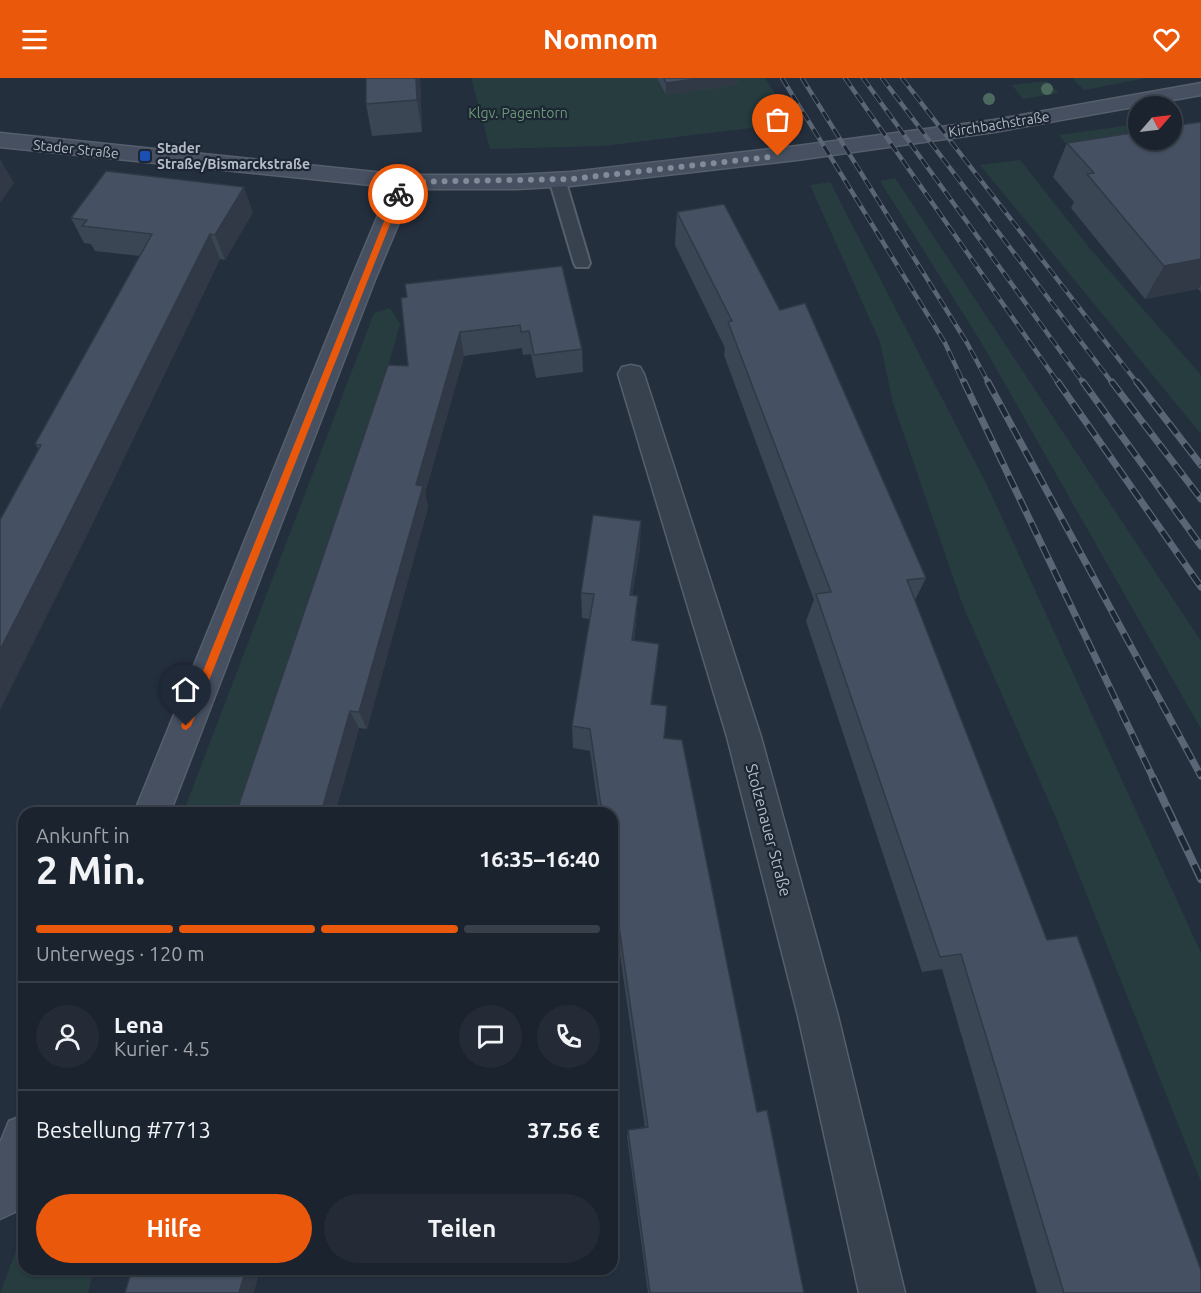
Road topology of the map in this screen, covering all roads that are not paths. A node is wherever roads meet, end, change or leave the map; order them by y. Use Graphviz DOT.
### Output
graph roads {
  1 [pos="1201,89"];
  2 [pos="0,140"];
  3 [pos="797,153"];
  4 [pos="557,180"];
  5 [pos="404,182"];
  6 [pos="582,263"];
  7 [pos="631,374"];
  8 [pos="154,807"];
  9 [pos="18,1151"];
  10 [pos="0,1197"];
  11 [pos="882,1293"];
  1 -- 3 [label="main road, Kirchbachstraße"];
  2 -- 5 [label="main road, Stader Straße"];
  3 -- 4 [label="main road, Stader Straße"];
  4 -- 5 [label="main road, Stader Straße"];
  4 -- 6 [label="lane"];
  5 -- 8 [label="main road"];
  7 -- 11 [label="street, Stolzenauer Straße"];
  9 -- 10 [label="main road"];
}
